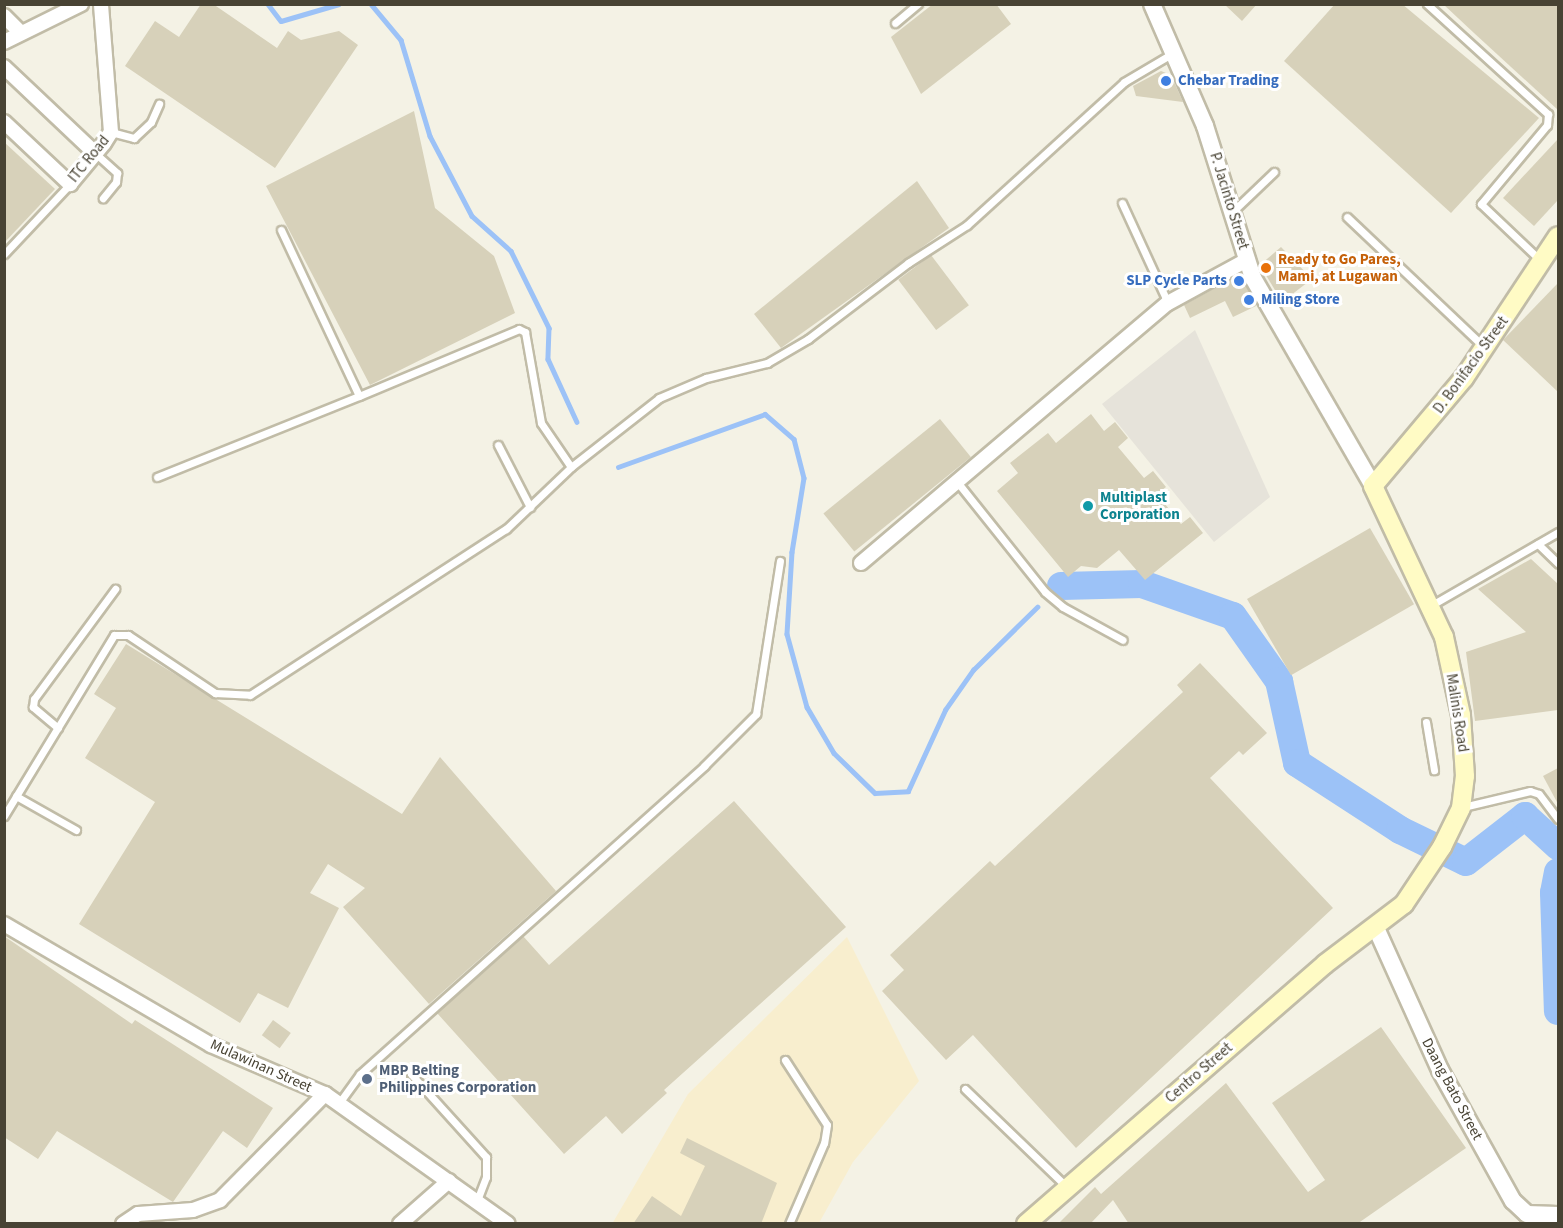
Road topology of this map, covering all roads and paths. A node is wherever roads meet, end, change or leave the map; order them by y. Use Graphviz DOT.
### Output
graph roads {
  1 [pos="81,4"];
  2 [pos="101,4"];
  3 [pos="918,4"];
  4 [pos="1152,4"];
  5 [pos="1427,4"];
  6 [pos="4,16"];
  7 [pos="895,23"];
  8 [pos="20,32"];
  9 [pos="4,42"];
  10 [pos="1175,52"];
  11 [pos="4,66"];
  12 [pos="159,104"];
  13 [pos="4,122"];
  14 [pos="111,132"];
  15 [pos="95,153"];
  16 [pos="1274,172"];
  17 [pos="69,184"];
  18 [pos="103,198"];
  19 [pos="1122,203"];
  20 [pos="1232,212"];
  21 [pos="1347,217"];
  22 [pos="281,230"];
  23 [pos="1558,236"];
  24 [pos="4,254"];
  25 [pos="1247,260"];
  26 [pos="1541,262"];
  27 [pos="1168,303"];
  28 [pos="1484,348"];
  29 [pos="359,396"];
  30 [pos="498,445"];
  31 [pos="571,467"];
  32 [pos="157,477"];
  33 [pos="958,483"];
  34 [pos="1373,486"];
  35 [pos="531,507"];
  36 [pos="1558,532"];
  37 [pos="1538,544"];
  38 [pos="780,561"];
  39 [pos="861,563"];
  40 [pos="1558,563"];
  41 [pos="115,589"];
  42 [pos="1430,606"];
  43 [pos="1123,640"];
  44 [pos="1426,722"];
  45 [pos="58,728"];
  46 [pos="1434,770"];
  47 [pos="16,795"];
  48 [pos="1461,808"];
  49 [pos="4,816"];
  50 [pos="1558,819"];
  51 [pos="76,830"];
  52 [pos="4,924"];
  53 [pos="1376,928"];
  54 [pos="785,1060"];
  55 [pos="411,1074"];
  56 [pos="966,1089"];
  57 [pos="325,1094"];
  58 [pos="339,1103"];
  59 [pos="449,1181"];
  60 [pos="1067,1187"];
  61 [pos="477,1201"];
  62 [pos="1558,1215"];
  63 [pos="123,1224"];
  64 [pos="400,1224"];
  65 [pos="508,1224"];
  66 [pos="789,1224"];
  67 [pos="1026,1224"];
  1 -- 8 [label="street"];
  2 -- 14 [label="street, ITC Road"];
  3 -- 7 [label="lane"];
  4 -- 10 [label="street, P. Jacinto Street"];
  5 -- 26 [label="lane"];
  6 -- 8 [label="street"];
  8 -- 9 [label="street"];
  10 -- 20 [label="street, P. Jacinto Street"];
  10 -- 31 [label="lane"];
  11 -- 15 [label="street"];
  12 -- 14 [label="lane"];
  13 -- 17 [label="street"];
  14 -- 15 [label="street, ITC Road"];
  15 -- 17 [label="street, ITC Road"];
  15 -- 18 [label="lane"];
  16 -- 20 [label="lane"];
  17 -- 24 [label="lane, ITC Road"];
  19 -- 27 [label="lane"];
  20 -- 25 [label="street, P. Jacinto Street"];
  21 -- 28 [label="lane"];
  22 -- 29 [label="lane"];
  23 -- 26 [label="main road, D. Bonifacio Street"];
  25 -- 27 [label="street"];
  25 -- 34 [label="street, P. Jacinto Street"];
  26 -- 28 [label="main road, D. Bonifacio Street"];
  27 -- 33 [label="street"];
  28 -- 34 [label="main road, D. Bonifacio Street"];
  29 -- 31 [label="lane"];
  29 -- 32 [label="lane"];
  30 -- 35 [label="lane"];
  31 -- 35 [label="lane"];
  33 -- 39 [label="street"];
  33 -- 43 [label="lane"];
  34 -- 42 [label="main road, Malinis Road"];
  35 -- 45 [label="lane"];
  36 -- 37 [label="lane"];
  37 -- 40 [label="lane"];
  37 -- 42 [label="lane"];
  38 -- 58 [label="lane"];
  41 -- 45 [label="lane"];
  42 -- 48 [label="main road, Malinis Road"];
  44 -- 46 [label="lane"];
  45 -- 47 [label="lane"];
  47 -- 49 [label="lane"];
  47 -- 51 [label="lane"];
  48 -- 50 [label="lane"];
  48 -- 53 [label="main road, Malinis Road"];
  52 -- 57 [label="street, Mulawinan Street"];
  53 -- 60 [label="main road, Centro Street"];
  53 -- 62 [label="street, Daang Bato Street"];
  54 -- 66 [label="lane"];
  55 -- 61 [label="lane"];
  56 -- 60 [label="lane"];
  57 -- 58 [label="street, Mulawinan Street"];
  57 -- 63 [label="street"];
  58 -- 59 [label="street, Mulawinan Street"];
  59 -- 61 [label="street, Mulawinan Street"];
  59 -- 64 [label="street"];
  60 -- 67 [label="main road, Centro Street"];
  61 -- 65 [label="street, Mulawinan Street"];
}
